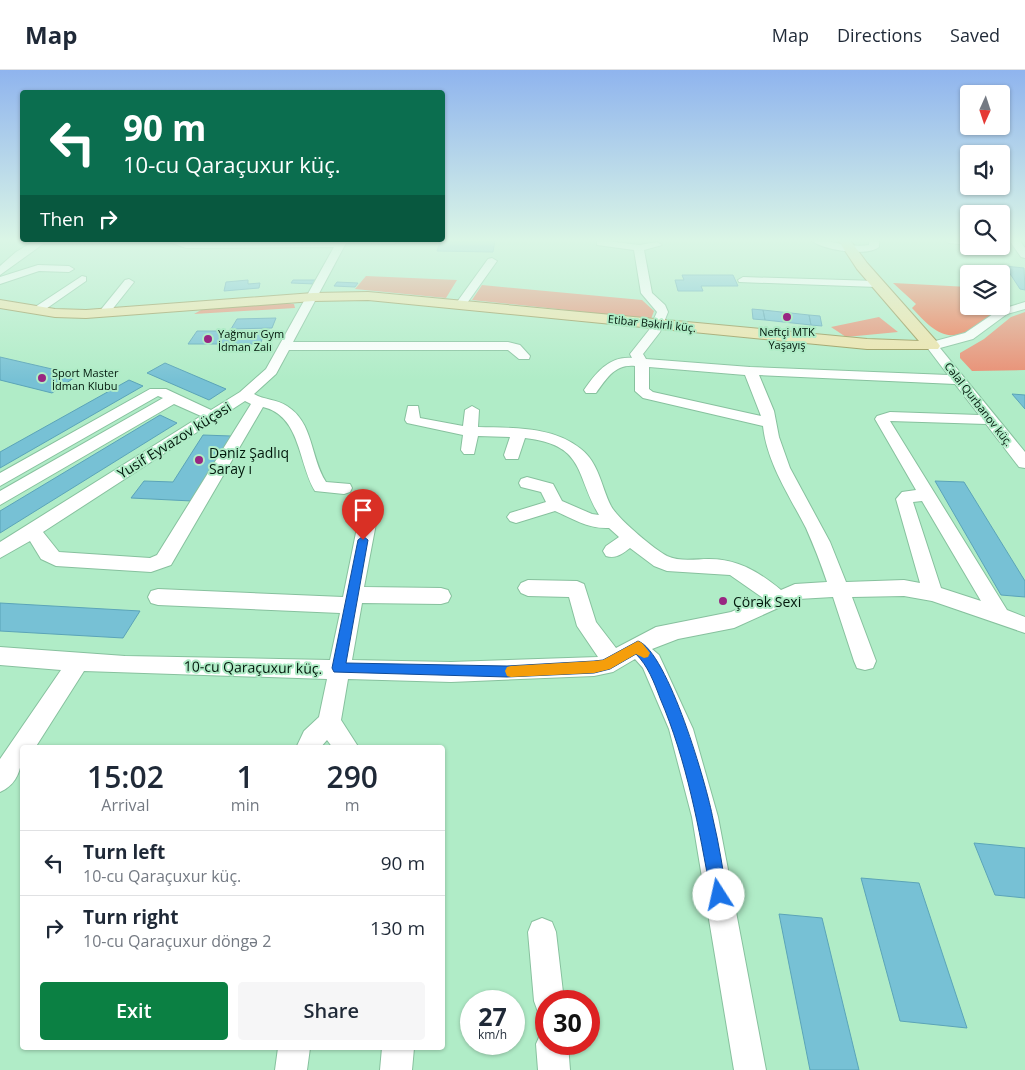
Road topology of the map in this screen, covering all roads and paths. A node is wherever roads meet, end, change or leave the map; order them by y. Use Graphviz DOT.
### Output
graph roads {
  1 [pos="71,287"];
  2 [pos="125,287"];
  3 [pos="318,287"];
  4 [pos="473,287"];
  5 [pos="646,287"];
  6 [pos="879,287"];
  7 [pos="313,297"];
  8 [pos="0,304"];
  9 [pos="461,304"];
  10 [pos="1025,305"];
  11 [pos="36,311"];
  12 [pos="104,314"];
  13 [pos="659,324"];
  14 [pos="285,346"];
  15 [pos="932,346"];
  16 [pos="524,356"];
  17 [pos="642,362"];
  18 [pos="750,371"];
  19 [pos="962,380"];
  20 [pos="591,390"];
  21 [pos="174,398"];
  22 [pos="251,399"];
  23 [pos="413,409"];
  24 [pos="472,410"];
  25 [pos="212,416"];
  26 [pos="992,420"];
  27 [pos="770,423"];
  28 [pos="472,431"];
  29 [pos="519,432"];
  30 [pos="469,450"];
  31 [pos="512,455"];
  32 [pos="1025,462"];
  33 [pos="0,480"];
  34 [pos="527,483"];
  35 [pos="344,488"];
  36 [pos="927,495"];
  37 [pos="0,499"];
  38 [pos="556,505"];
  39 [pos="369,513"];
  40 [pos="516,517"];
  41 [pos="612,521"];
  42 [pos="31,531"];
  43 [pos="632,537"];
  44 [pos="0,551"];
  45 [pos="612,551"];
  46 [pos="528,588"];
  47 [pos="838,589"];
  48 [pos="933,593"];
  49 [pos="441,596"];
  50 [pos="158,597"];
  51 [pos="351,600"];
  52 [pos="780,600"];
  53 [pos="1002,618"];
  54 [pos="1025,625"];
  55 [pos="638,647"];
  56 [pos="0,656"];
  57 [pos="613,660"];
  58 [pos="865,661"];
  59 [pos="78,662"];
  60 [pos="338,668"];
  61 [pos="329,723"];
  62 [pos="23,745"];
  63 [pos="309,745"];
  64 [pos="345,745"];
  65 [pos="20,750"];
  66 [pos="0,780"];
  67 [pos="542,932"];
  68 [pos="547,990"];
  69 [pos="294,1050"];
  70 [pos="398,1050"];
  71 [pos="553,1055"];
  72 [pos="291,1070"];
  73 [pos="396,1070"];
  74 [pos="554,1070"];
  75 [pos="750,1070"];
  1 -- 11 [label="street"];
  2 -- 12 [label="street"];
  3 -- 7 [label="street, Yusif Eyvazov küçəsi"];
  4 -- 9 [label="street"];
  5 -- 13 [label="street"];
  6 -- 15 [label="main road"];
  7 -- 9 [label="main road, Etibar Bəkirli küç."];
  7 -- 12 [label="main road, Etibar Bəkirli küç."];
  7 -- 14 [label="street, Yusif Eyvazov küçəsi"];
  8 -- 11 [label="main road, Etibar Bəkirli küç."];
  9 -- 13 [label="main road, Etibar Bəkirli küç."];
  10 -- 15 [label="street, Etibar Bəkirli küç."];
  11 -- 12 [label="main road, Etibar Bəkirli küç."];
  13 -- 15 [label="main road, Etibar Bəkirli küç."];
  13 -- 17 [label="street"];
  14 -- 16 [label="street"];
  14 -- 22 [label="street, Yusif Eyvazov küçəsi"];
  15 -- 19 [label="street, Cəlal Qurbanov küç."];
  17 -- 18 [label="street"];
  17 -- 20 [label="street"];
  17 -- 27 [label="street"];
  18 -- 19 [label="street"];
  18 -- 27 [label="street"];
  19 -- 26 [label="street, Cəlal Qurbanov küç."];
  21 -- 25 [label="street"];
  21 -- 33 [label="street"];
  21 -- 37 [label="street"];
  22 -- 25 [label="street, Yusif Eyvazov küçəsi"];
  22 -- 35 [label="street"];
  22 -- 42 [label="street"];
  23 -- 28 [label="street"];
  24 -- 28 [label="street"];
  25 -- 42 [label="street, Yusif Eyvazov küçəsi"];
  26 -- 32 [label="street, Cəlal Qurbanov küç."];
  26 -- 36 [label="street"];
  27 -- 47 [label="street"];
  28 -- 29 [label="street"];
  28 -- 30 [label="street"];
  29 -- 31 [label="street"];
  29 -- 41 [label="street"];
  34 -- 38 [label="street"];
  36 -- 48 [label="street"];
  36 -- 53 [label="street"];
  38 -- 40 [label="street"];
  38 -- 41 [label="street"];
  39 -- 51 [label="street"];
  41 -- 43 [label="street"];
  42 -- 44 [label="street, Yusif Eyvazov küçəsi"];
  43 -- 45 [label="street"];
  43 -- 52 [label="street"];
  46 -- 57 [label="street"];
  47 -- 48 [label="street, 10-cu Qaraçuxur küç."];
  47 -- 52 [label="street, 10-cu Qaraçuxur küç."];
  47 -- 58 [label="street"];
  48 -- 53 [label="street, 10-cu Qaraçuxur küç."];
  49 -- 51 [label="street"];
  50 -- 51 [label="street"];
  51 -- 60 [label="street"];
  52 -- 55 [label="street, 10-cu Qaraçuxur küç."];
  53 -- 54 [label="street, 10-cu Qaraçuxur küç."];
  55 -- 57 [label="street, 10-cu Qaraçuxur küç."];
  55 -- 75 [label="street"];
  56 -- 59 [label="street, 10-cu Qaraçuxur küç."];
  57 -- 60 [label="street, 10-cu Qaraçuxur küç."];
  59 -- 60 [label="street, 10-cu Qaraçuxur küç."];
  59 -- 62 [label="street"];
  60 -- 61 [label="street"];
  61 -- 63 [label="street"];
  61 -- 64 [label="street"];
  65 -- 66 [label="street"];
  67 -- 68 [label="street"];
  69 -- 72 [label="street"];
  70 -- 73 [label="street"];
  71 -- 74 [label="street"];
}
